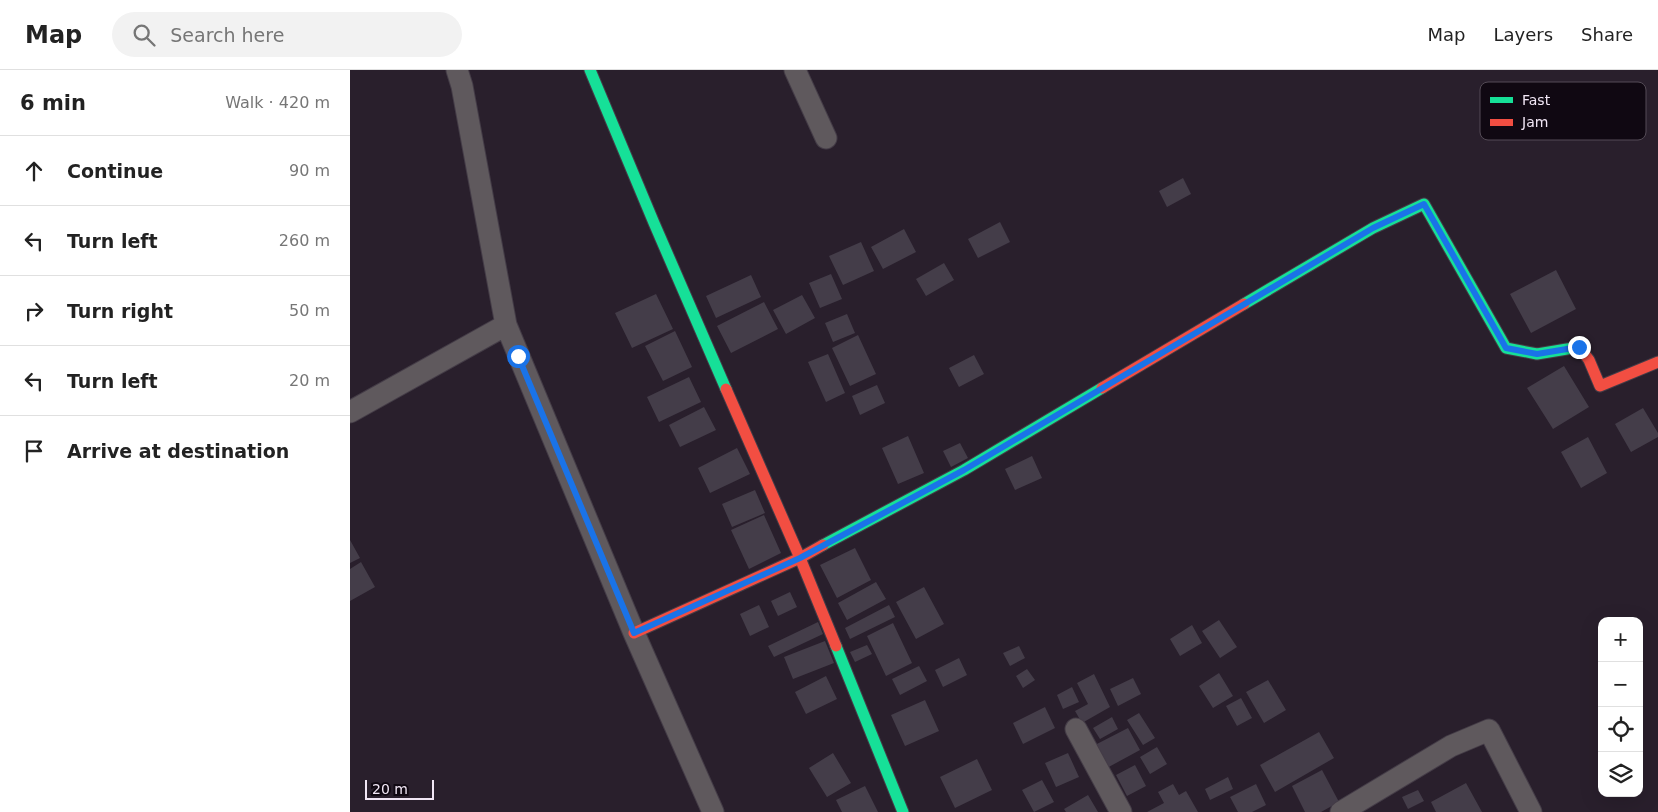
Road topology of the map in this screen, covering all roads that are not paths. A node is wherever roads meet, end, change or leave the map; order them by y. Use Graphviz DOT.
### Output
graph roads {
  1 [pos="456,70"];
  2 [pos="590,70"];
  3 [pos="795,70"];
  4 [pos="826,138"];
  5 [pos="506,325"];
  6 [pos="1658,362"];
  7 [pos="350,412"];
  8 [pos="800,558"];
  9 [pos="634,633"];
  10 [pos="1076,729"];
  11 [pos="712,812"];
  12 [pos="902,812"];
  13 [pos="1121,812"];
  14 [pos="1342,812"];
  15 [pos="1531,812"];
  1 -- 5 [label="street"];
  2 -- 8 [label="street"];
  3 -- 4 [label="street"];
  5 -- 7 [label="street"];
  5 -- 9 [label="street"];
  6 -- 8 [label="street"];
  8 -- 9 [label="street"];
  8 -- 12 [label="street"];
  9 -- 11 [label="street"];
  10 -- 13 [label="street"];
  14 -- 15 [label="street"];
}
